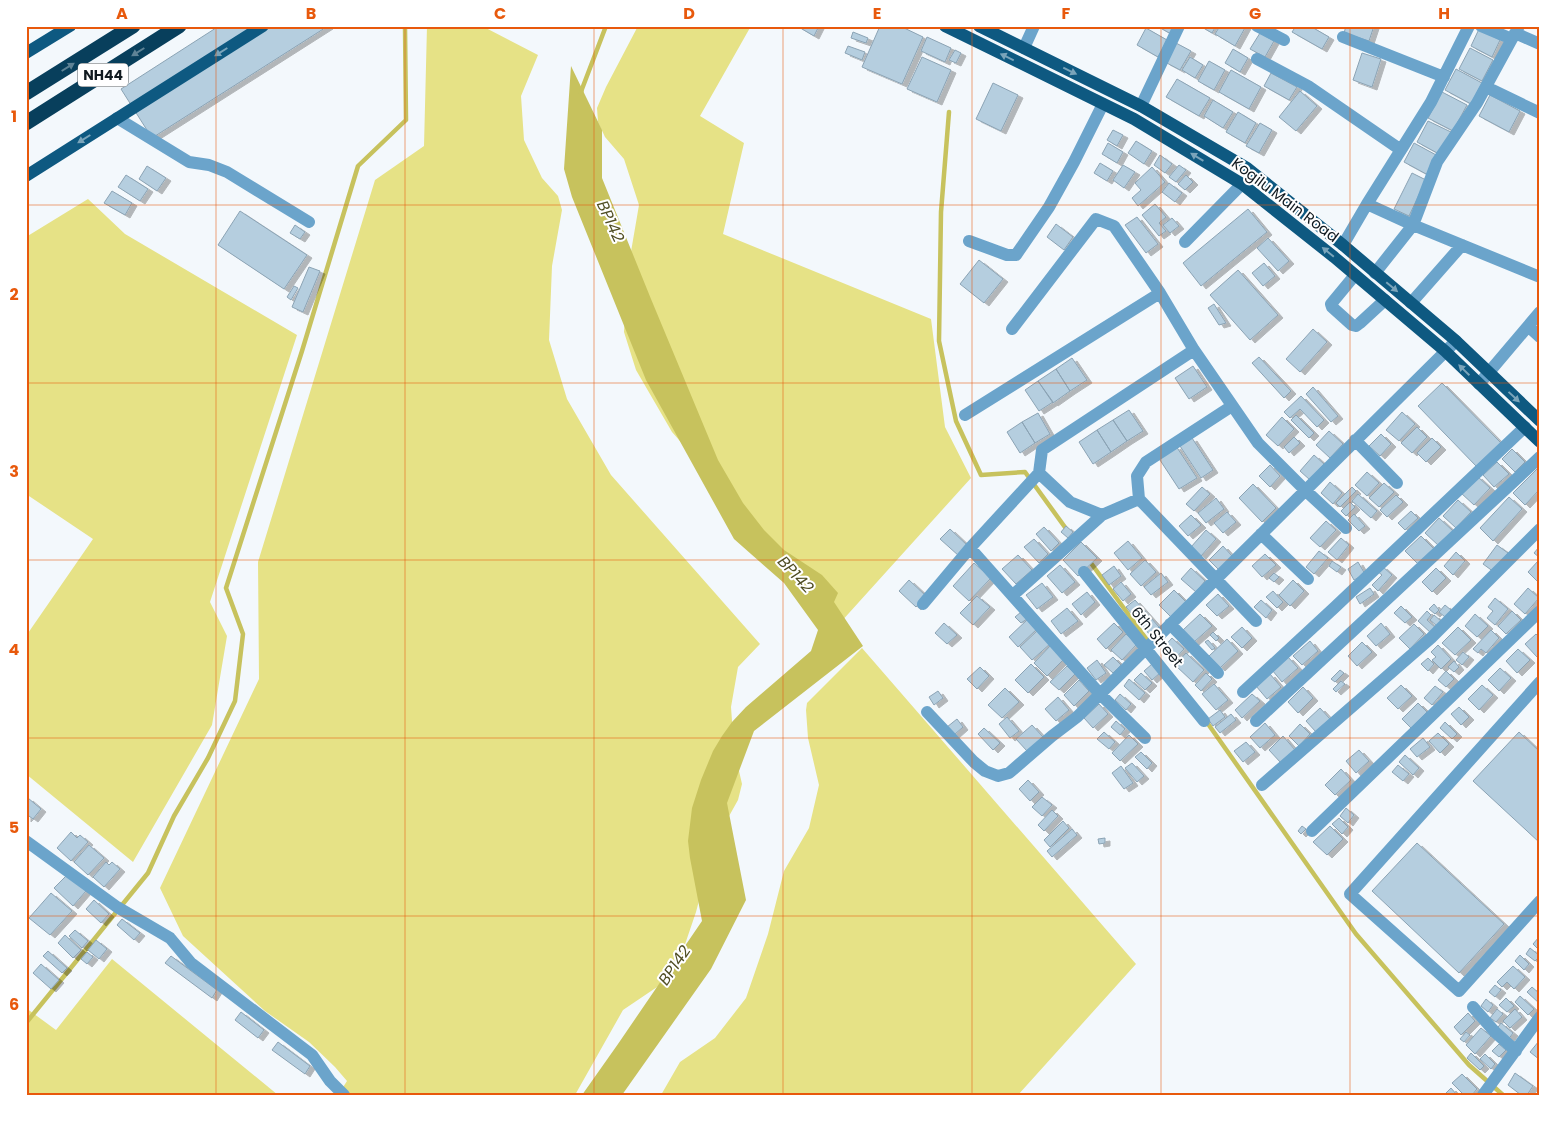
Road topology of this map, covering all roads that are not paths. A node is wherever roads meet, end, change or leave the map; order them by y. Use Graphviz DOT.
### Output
graph roads {
  1 [pos="70,26"];
  2 [pos="133,26"];
  3 [pos="179,26"];
  4 [pos="263,26"];
  5 [pos="945,26"];
  6 [pos="979,26"];
  7 [pos="1034,26"];
  8 [pos="1179,26"];
  9 [pos="1257,26"];
  10 [pos="1469,26"];
  11 [pos="1481,26"];
  12 [pos="1516,33"];
  13 [pos="1343,37"];
  14 [pos="1284,40"];
  15 [pos="1540,44"];
  16 [pos="1024,48"];
  17 [pos="26,53"];
  18 [pos="1044,58"];
  19 [pos="1258,59"];
  20 [pos="1038,72"];
  21 [pos="1444,76"];
  22 [pos="1486,87"];
  23 [pos="26,93"];
  24 [pos="1103,104"];
  25 [pos="1141,106"];
  26 [pos="1540,113"];
  27 [pos="117,118"];
  28 [pos="26,123"];
  29 [pos="1401,150"];
  30 [pos="26,176"];
  31 [pos="1242,184"];
  32 [pos="1367,204"];
  33 [pos="310,222"];
  34 [pos="1414,225"];
  35 [pos="969,241"];
  36 [pos="1185,242"];
  37 [pos="1343,245"];
  38 [pos="1462,245"];
  39 [pos="1376,273"];
  40 [pos="1356,275"];
  41 [pos="1540,277"];
  42 [pos="1160,294"];
  43 [pos="1385,300"];
  44 [pos="1412,303"];
  45 [pos="1540,312"];
  46 [pos="1528,326"];
  47 [pos="1012,329"];
  48 [pos="1540,337"];
  49 [pos="1456,341"];
  50 [pos="1194,350"];
  51 [pos="1445,351"];
  52 [pos="1489,373"];
  53 [pos="1478,384"];
  54 [pos="1232,406"];
  55 [pos="965,414"];
  56 [pos="1540,421"];
  57 [pos="1525,428"];
  58 [pos="1355,440"];
  59 [pos="1540,442"];
  60 [pos="1540,457"];
  61 [pos="1039,473"];
  62 [pos="1396,483"];
  63 [pos="1305,490"];
  64 [pos="1139,499"];
  65 [pos="1102,515"];
  66 [pos="1346,528"];
  67 [pos="1540,529"];
  68 [pos="1261,534"];
  69 [pos="970,548"];
  70 [pos="1084,572"];
  71 [pos="1308,578"];
  72 [pos="1215,579"];
  73 [pos="1013,596"];
  74 [pos="923,604"];
  75 [pos="1540,611"];
  76 [pos="1256,621"];
  77 [pos="1170,624"];
  78 [pos="1145,649"];
  79 [pos="1218,673"];
  80 [pos="1540,682"];
  81 [pos="1243,692"];
  82 [pos="1100,694"];
  83 [pos="927,712"];
  84 [pos="1256,721"];
  85 [pos="1204,722"];
  86 [pos="1145,738"];
  87 [pos="1262,785"];
  88 [pos="1312,831"];
  89 [pos="26,841"];
  90 [pos="1540,901"];
  91 [pos="1473,1007"];
  92 [pos="1540,1017"];
  93 [pos="1516,1051"];
  94 [pos="1486,1091"];
  95 [pos="344,1095"];
  1 -- 17 [label="main road"];
  23 -- 2 [label="highway, NH44, one-way"];
  3 -- 28 [label="highway, NH44, one-way"];
  4 -- 27 [label="main road, one-way"];
  20 -- 5 [label="main road, Kogilu Main Road, one-way"];
  6 -- 16 [label="main road, Kogilu Main Road"];
  7 -- 16 [label="street"];
  8 -- 25 [label="street"];
  9 -- 14 [label="street"];
  10 -- 21 [label="street"];
  11 -- 12 [label="street"];
  12 -- 15 [label="street"];
  12 -- 22 [label="street"];
  13 -- 21 [label="street"];
  16 -- 18 [label="main road, Kogilu Main Road"];
  18 -- 20 [label="main road"];
  18 -- 25 [label="main road, Kogilu Main Road, one-way"];
  19 -- 29 [label="street"];
  20 -- 24 [label="main road, Kogilu Main Road"];
  21 -- 29 [label="street"];
  22 -- 26 [label="street"];
  22 -- 34 [label="street"];
  31 -- 24 [label="main road, Kogilu Main Road, one-way"];
  24 -- 35 [label="street"];
  25 -- 37 [label="main road, Kogilu Main Road"];
  27 -- 30 [label="main road, one-way"];
  27 -- 33 [label="street"];
  29 -- 32 [label="street"];
  31 -- 36 [label="street"];
  40 -- 31 [label="main road, Kogilu Main Road, one-way"];
  32 -- 34 [label="street"];
  32 -- 37 [label="street"];
  34 -- 38 [label="street"];
  34 -- 39 [label="street"];
  37 -- 39 [label="main road, Kogilu Main Road"];
  38 -- 41 [label="street"];
  38 -- 44 [label="street"];
  39 -- 44 [label="main road, Kogilu Main Road, one-way"];
  40 -- 43 [label="main road, Kogilu Main Road"];
  40 -- 43 [label="street"];
  42 -- 47 [label="street"];
  42 -- 50 [label="street"];
  42 -- 55 [label="street"];
  43 -- 51 [label="main road, Kogilu Main Road"];
  44 -- 49 [label="main road, Kogilu Main Road"];
  45 -- 46 [label="street"];
  46 -- 48 [label="street"];
  46 -- 52 [label="street"];
  49 -- 51 [label="street"];
  49 -- 52 [label="main road, Kogilu Main Road"];
  50 -- 54 [label="street"];
  50 -- 61 [label="street"];
  53 -- 51 [label="main road, Kogilu Main Road, one-way"];
  51 -- 58 [label="street"];
  52 -- 53 [label="street"];
  52 -- 56 [label="main road, Kogilu Main Road, one-way"];
  53 -- 57 [label="main road, Kogilu Main Road"];
  54 -- 63 [label="street"];
  54 -- 64 [label="street"];
  57 -- 59 [label="main road, Kogilu Main Road"];
  57 -- 81 [label="street"];
  58 -- 62 [label="street"];
  58 -- 63 [label="street"];
  60 -- 84 [label="street"];
  61 -- 65 [label="street"];
  61 -- 69 [label="street"];
  63 -- 66 [label="street"];
  63 -- 68 [label="street"];
  64 -- 65 [label="street"];
  64 -- 72 [label="street"];
  65 -- 73 [label="street"];
  67 -- 87 [label="street"];
  68 -- 71 [label="street"];
  68 -- 72 [label="street"];
  69 -- 73 [label="street"];
  69 -- 74 [label="street"];
  70 -- 78 [label="street, 6th Street"];
  72 -- 76 [label="street"];
  72 -- 77 [label="street"];
  73 -- 82 [label="street"];
  75 -- 88 [label="street"];
  77 -- 78 [label="street"];
  77 -- 79 [label="street"];
  78 -- 82 [label="street"];
  78 -- 85 [label="street, 6th Street"];
  80 -- 90 [label="street"];
  82 -- 83 [label="street"];
  82 -- 86 [label="street"];
  89 -- 95 [label="street"];
  91 -- 93 [label="street"];
  92 -- 93 [label="street"];
  93 -- 94 [label="street"];
}
